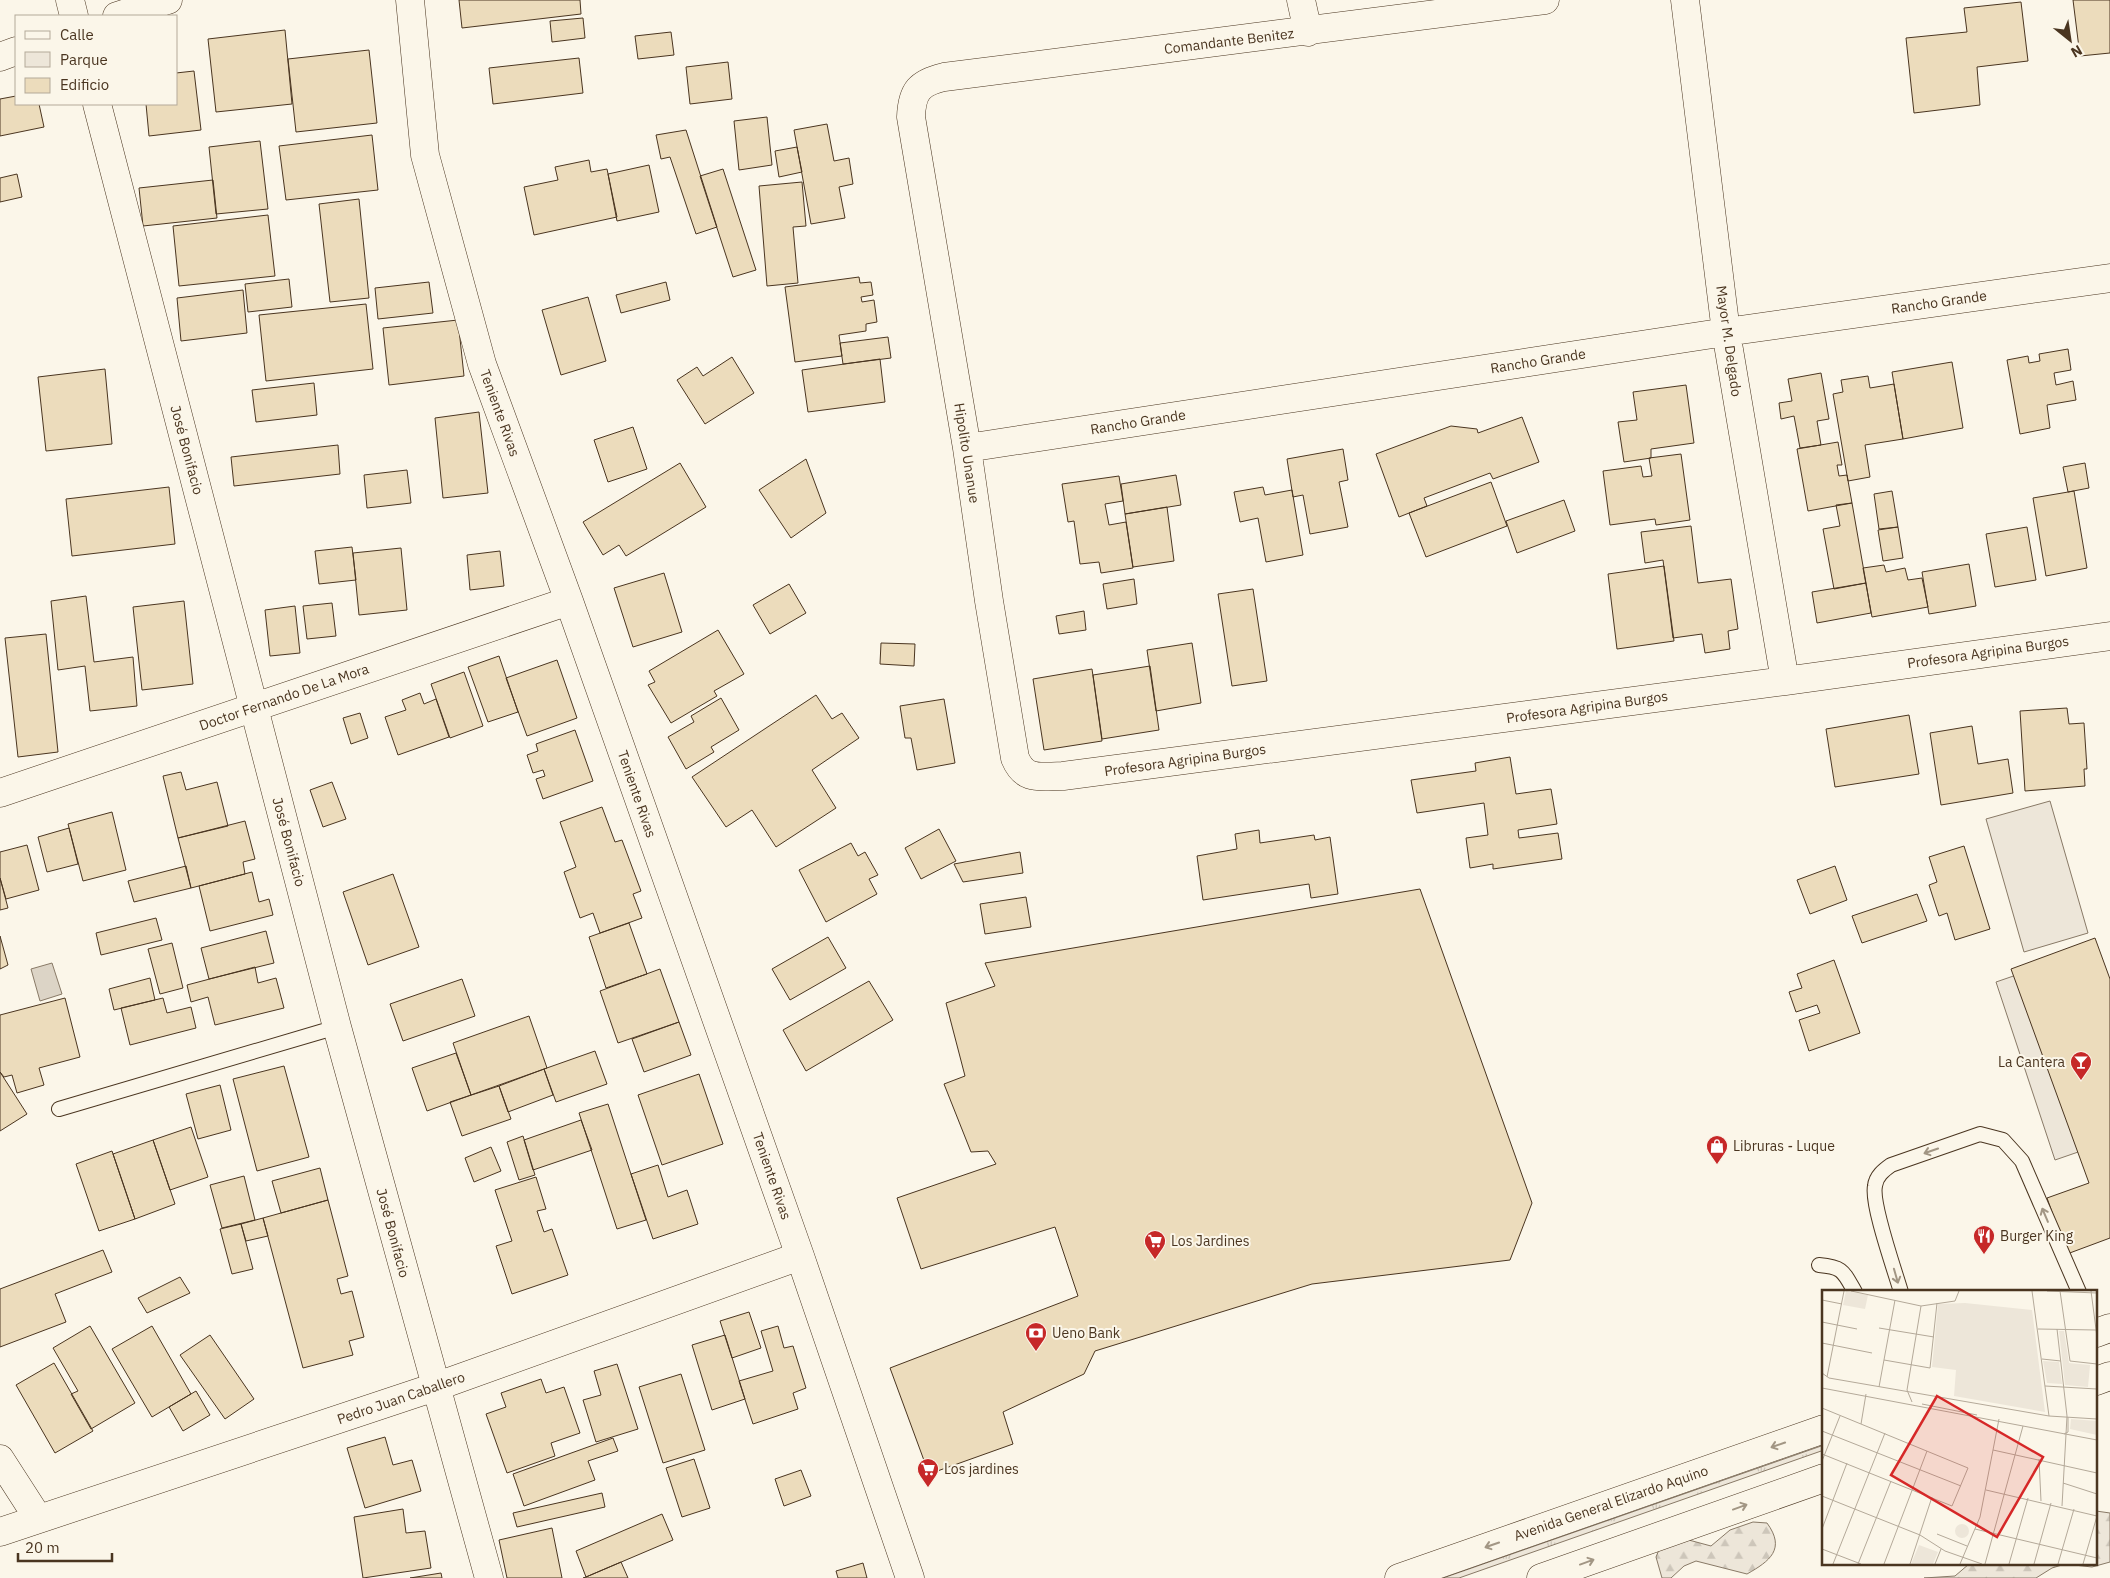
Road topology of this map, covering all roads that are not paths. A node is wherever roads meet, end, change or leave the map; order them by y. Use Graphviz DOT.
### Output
graph roads {
  1 [pos="70,0"];
  2 [pos="168,0"];
  3 [pos="410,0"];
  4 [pos="1301,0"];
  5 [pos="1545,0"];
  6 [pos="1685,0"];
  7 [pos="74,15"];
  8 [pos="121,15"];
  9 [pos="1308,32"];
  10 [pos="15,51"];
  11 [pos="0,57"];
  12 [pos="916,91"];
  13 [pos="97,105"];
  14 [pos="2110,278"];
  15 [pos="1726,332"];
  16 [pos="967,448"];
  17 [pos="569,602"];
  18 [pos="2110,636"];
  19 [pos="1785,681"];
  20 [pos="254,707"];
  21 [pos="1063,776"];
  22 [pos="0,793"];
  23 [pos="337,1027"];
  24 [pos="59,1109"];
  25 [pos="800,1256"];
  26 [pos="1818,1265"];
  27 [pos="1854,1290"];
  28 [pos="1900,1290"];
  29 [pos="2077,1290"];
  30 [pos="2110,1328"];
  31 [pos="2098,1332"];
  32 [pos="2110,1376"];
  33 [pos="2098,1380"];
  34 [pos="436,1387"];
  35 [pos="1822,1430"];
  36 [pos="0,1458"];
  37 [pos="1822,1479"];
  38 [pos="38,1518"];
  39 [pos="0,1532"];
  40 [pos="489,1578"];
  41 [pos="910,1578"];
  42 [pos="1399,1578"];
  43 [pos="1541,1578"];
  1 -- 7 [label="street"];
  2 -- 8 [label="street"];
  3 -- 17 [label="street, Teniente Rivas"];
  4 -- 9 [label="street"];
  5 -- 9 [label="street, Comandante Benitez"];
  6 -- 15 [label="street, Mayor M. Delgado"];
  9 -- 12 [label="street, Comandante Benitez"];
  10 -- 11 [label="street"];
  12 -- 16 [label="street, Hipolito Unanue"];
  13 -- 20 [label="street, José Bonifacio"];
  14 -- 15 [label="street, Rancho Grande"];
  15 -- 16 [label="street, Rancho Grande"];
  15 -- 19 [label="street, Mayor M. Delgado"];
  16 -- 21 [label="street, Hipolito Unanue"];
  17 -- 20 [label="street, Doctor Fernando De La Mora"];
  17 -- 25 [label="street, Teniente Rivas"];
  18 -- 19 [label="street, Profesora Agripina Burgos"];
  19 -- 21 [label="street, Profesora Agripina Burgos"];
  20 -- 22 [label="street, Doctor Fernando De La Mora"];
  20 -- 23 [label="street, José Bonifacio"];
  23 -- 24 [label="lane"];
  23 -- 34 [label="street, José Bonifacio"];
  25 -- 34 [label="street, Pedro Juan Caballero"];
  25 -- 41 [label="street, Teniente Rivas"];
  26 -- 27 [label="lane"];
  29 -- 28 [label="lane, one-way"];
  30 -- 31 [label="street"];
  32 -- 33 [label="street"];
  34 -- 38 [label="street, Pedro Juan Caballero"];
  34 -- 40 [label="street, José Bonifacio"];
  35 -- 42 [label="street, Avenida General Elizardo Aquino, one-way"];
  36 -- 38 [label="street"];
  43 -- 37 [label="street, one-way"];
  38 -- 39 [label="street, Pedro Juan Caballero"];
}
